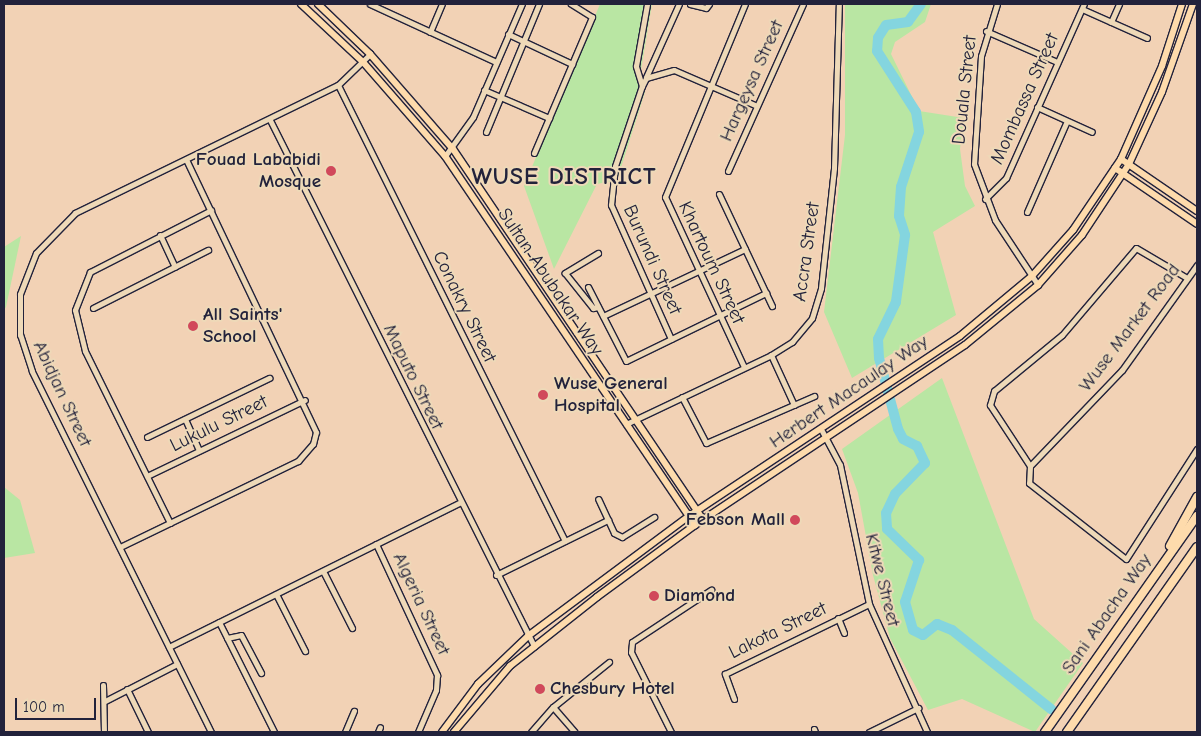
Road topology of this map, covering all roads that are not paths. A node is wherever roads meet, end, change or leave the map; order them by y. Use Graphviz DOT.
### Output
graph roads {
  1 [pos="301,4"];
  2 [pos="318,4"];
  3 [pos="370,4"];
  4 [pos="386,4"];
  5 [pos="442,4"];
  6 [pos="522,4"];
  7 [pos="539,4"];
  8 [pos="571,4"];
  9 [pos="647,4"];
  10 [pos="679,4"];
  11 [pos="690,4"];
  12 [pos="709,4"];
  13 [pos="745,4"];
  14 [pos="803,4"];
  15 [pos="839,4"];
  16 [pos="997,4"];
  17 [pos="1119,4"];
  18 [pos="1182,4"];
  19 [pos="1193,4"];
  20 [pos="1083,6"];
  21 [pos="382,11"];
  22 [pos="1111,22"];
  23 [pos="986,31"];
  24 [pos="430,32"];
  25 [pos="508,34"];
  26 [pos="1148,38"];
  27 [pos="523,41"];
  28 [pos="370,54"];
  29 [pos="363,62"];
  30 [pos="496,62"];
  31 [pos="1057,62"];
  32 [pos="572,64"];
  33 [pos="646,78"];
  34 [pos="710,84"];
  35 [pos="338,85"];
  36 [pos="642,86"];
  37 [pos="484,90"];
  38 [pos="500,96"];
  39 [pos="757,106"];
  40 [pos="1037,107"];
  41 [pos="549,118"];
  42 [pos="270,120"];
  43 [pos="1067,121"];
  44 [pos="486,132"];
  45 [pos="1092,132"];
  46 [pos="453,149"];
  47 [pos="534,153"];
  48 [pos="445,156"];
  49 [pos="186,159"];
  50 [pos="1121,159"];
  51 [pos="1129,164"];
  52 [pos="1115,168"];
  53 [pos="728,171"];
  54 [pos="1124,174"];
  55 [pos="719,194"];
  56 [pos="984,199"];
  57 [pos="211,210"];
  58 [pos="1197,211"];
  59 [pos="1027,212"];
  60 [pos="1197,224"];
  61 [pos="160,235"];
  62 [pos="745,248"];
  63 [pos="208,250"];
  64 [pos="598,253"];
  65 [pos="1197,265"];
  66 [pos="175,267"];
  67 [pos="697,271"];
  68 [pos="1032,276"];
  69 [pos="1186,278"];
  70 [pos="1038,285"];
  71 [pos="588,287"];
  72 [pos="766,293"];
  73 [pos="650,294"];
  74 [pos="772,306"];
  75 [pos="598,307"];
  76 [pos="93,308"];
  77 [pos="603,316"];
  78 [pos="719,317"];
  79 [pos="671,339"];
  80 [pos="770,355"];
  81 [pos="744,367"];
  82 [pos="269,378"];
  83 [pos="814,396"];
  84 [pos="682,397"];
  85 [pos="305,400"];
  86 [pos="794,405"];
  87 [pos="185,419"];
  88 [pos="635,419"];
  89 [pos="626,424"];
  90 [pos="822,431"];
  91 [pos="147,437"];
  92 [pos="828,440"];
  93 [pos="1197,449"];
  94 [pos="199,450"];
  95 [pos="1030,466"];
  96 [pos="147,476"];
  97 [pos="1197,497"];
  98 [pos="598,499"];
  99 [pos="459,503"];
  100 [pos="697,512"];
  101 [pos="689,516"];
  102 [pos="1197,516"];
  103 [pos="654,517"];
  104 [pos="608,520"];
  105 [pos="703,520"];
  106 [pos="170,523"];
  107 [pos="695,525"];
  108 [pos="565,541"];
  109 [pos="376,544"];
  110 [pos="120,547"];
  111 [pos="1197,547"];
  112 [pos="1197,556"];
  113 [pos="1163,561"];
  114 [pos="323,571"];
  115 [pos="496,575"];
  116 [pos="1169,584"];
  117 [pos="711,590"];
  118 [pos="276,594"];
  119 [pos="869,604"];
  120 [pos="838,618"];
  121 [pos="219,622"];
  122 [pos="352,628"];
  123 [pos="844,633"];
  124 [pos="528,636"];
  125 [pos="227,638"];
  126 [pos="534,646"];
  127 [pos="169,647"];
  128 [pos="304,651"];
  129 [pos="609,662"];
  130 [pos="177,664"];
  131 [pos="261,674"];
  132 [pos="103,685"];
  133 [pos="127,690"];
  134 [pos="734,698"];
  135 [pos="104,701"];
  136 [pos="553,707"];
  137 [pos="918,708"];
  138 [pos="354,711"];
  139 [pos="104,732"];
  140 [pos="148,732"];
  141 [pos="211,732"];
  142 [pos="274,732"];
  143 [pos="344,732"];
  144 [pos="418,732"];
  145 [pos="442,732"];
  146 [pos="454,732"];
  147 [pos="531,732"];
  148 [pos="575,732"];
  149 [pos="672,732"];
  150 [pos="868,732"];
  151 [pos="926,732"];
  152 [pos="1046,732"];
  153 [pos="1067,732"];
  1 -- 29 [label="main road, Sultan Abubakar Way"];
  2 -- 28 [label="main road, Sultan Abubakar Way"];
  3 -- 21 [label="street"];
  4 -- 21 [label="street"];
  5 -- 24 [label="street"];
  6 -- 25 [label="street"];
  7 -- 27 [label="street"];
  8 -- 32 [label="street"];
  9 -- 36 [label="street"];
  10 -- 33 [label="street, Burundi Street"];
  11 -- 12 [label="street"];
  13 -- 34 [label="street, Khartoum Street"];
  14 -- 39 [label="street, Hargeysa Street"];
  15 -- 80 [label="street, Accra Street"];
  16 -- 23 [label="street, Douala Street"];
  17 -- 22 [label="street"];
  18 -- 50 [label="main road, Herbert Macaulay Way"];
  19 -- 51 [label="main road, Herbert Macaulay Way"];
  20 -- 22 [label="street"];
  20 -- 31 [label="street, Mombassa Street"];
  21 -- 24 [label="street"];
  22 -- 26 [label="street"];
  23 -- 31 [label="street"];
  23 -- 56 [label="street, Douala Street"];
  24 -- 30 [label="street"];
  25 -- 27 [label="street"];
  25 -- 30 [label="street"];
  27 -- 32 [label="street"];
  27 -- 38 [label="street"];
  28 -- 29 [label="street, Abidjan Street"];
  28 -- 46 [label="main road, Sultan Abubakar Way"];
  29 -- 35 [label="street, Abidjan Street"];
  29 -- 48 [label="main road, Sultan Abubakar Way"];
  30 -- 37 [label="street"];
  31 -- 40 [label="street, Mombassa Street"];
  32 -- 41 [label="street"];
  33 -- 34 [label="street"];
  33 -- 36 [label="street, Burundi Street"];
  34 -- 39 [label="street"];
  34 -- 67 [label="street, Khartoum Street"];
  35 -- 42 [label="street, Abidjan Street"];
  35 -- 108 [label="street, Conakry Street"];
  36 -- 73 [label="street, Burundi Street"];
  37 -- 38 [label="street"];
  37 -- 46 [label="street"];
  38 -- 41 [label="street"];
  38 -- 44 [label="street"];
  39 -- 53 [label="street, Hargeysa Street"];
  40 -- 43 [label="street"];
  40 -- 56 [label="street, Mombassa Street"];
  41 -- 47 [label="street"];
  42 -- 49 [label="street, Abidjan Street"];
  42 -- 99 [label="street, Maputo Street"];
  43 -- 45 [label="street"];
  43 -- 59 [label="street"];
  46 -- 48 [label="street"];
  46 -- 88 [label="main road, Sultan Abubakar Way"];
  48 -- 89 [label="main road, Sultan Abubakar Way"];
  49 -- 57 [label="street"];
  49 -- 110 [label="street, Abidjan Street"];
  50 -- 51 [label="main road"];
  50 -- 52 [label="main road, Herbert Macaulay Way"];
  51 -- 54 [label="main road, Herbert Macaulay Way"];
  51 -- 58 [label="main road"];
  52 -- 54 [label="main road"];
  52 -- 68 [label="main road, Herbert Macaulay Way"];
  54 -- 60 [label="main road"];
  54 -- 70 [label="main road, Herbert Macaulay Way"];
  55 -- 62 [label="street"];
  56 -- 68 [label="street, Douala Street"];
  57 -- 61 [label="street"];
  57 -- 85 [label="street"];
  61 -- 66 [label="street"];
  61 -- 96 [label="street"];
  62 -- 67 [label="street"];
  62 -- 72 [label="street"];
  63 -- 66 [label="street"];
  64 -- 75 [label="street"];
  65 -- 69 [label="street, Wuse Market Road"];
  66 -- 76 [label="street"];
  67 -- 73 [label="street"];
  67 -- 78 [label="street, Khartoum Street"];
  68 -- 70 [label="street, Douala Street"];
  68 -- 90 [label="main road, Herbert Macaulay Way"];
  69 -- 95 [label="street, Wuse Market Road"];
  69 -- 95 [label="street"];
  70 -- 92 [label="main road, Herbert Macaulay Way"];
  71 -- 75 [label="street"];
  72 -- 74 [label="street"];
  72 -- 78 [label="street"];
  73 -- 77 [label="street"];
  73 -- 79 [label="street, Burundi Street"];
  75 -- 77 [label="street"];
  77 -- 79 [label="street"];
  78 -- 79 [label="street"];
  78 -- 81 [label="street, Khartoum Street"];
  80 -- 81 [label="street, Accra Street"];
  80 -- 86 [label="street"];
  81 -- 84 [label="street, Accra Street"];
  82 -- 87 [label="street"];
  83 -- 86 [label="street"];
  84 -- 86 [label="street"];
  84 -- 88 [label="street, Accra Street"];
  85 -- 94 [label="street, Lukulu Street"];
  85 -- 106 [label="street"];
  87 -- 91 [label="street"];
  87 -- 94 [label="street"];
  88 -- 89 [label="street, Accra Street"];
  88 -- 100 [label="main road, Sultan Abubakar Way"];
  89 -- 101 [label="main road, Sultan Abubakar Way"];
  90 -- 92 [label="street, Kitwe Street"];
  90 -- 100 [label="main road, Herbert Macaulay Way"];
  92 -- 105 [label="main road, Herbert Macaulay Way"];
  92 -- 119 [label="street, Kitwe Street"];
  93 -- 95 [label="street"];
  94 -- 96 [label="street, Lukulu Street"];
  96 -- 106 [label="street"];
  97 -- 113 [label="highway"];
  98 -- 104 [label="street"];
  99 -- 109 [label="street"];
  99 -- 115 [label="street, Maputo Street"];
  100 -- 101 [label="main road, Herbert Macaulay Way"];
  100 -- 105 [label="main road, Sultan Abubakar Way"];
  101 -- 107 [label="main road, Sultan Abubakar Way"];
  101 -- 124 [label="main road, Herbert Macaulay Way"];
  102 -- 113 [label="highway, Sani Abacha Way"];
  103 -- 104 [label="street"];
  104 -- 108 [label="street"];
  105 -- 107 [label="main road, Herbert Macaulay Way"];
  106 -- 110 [label="street"];
  107 -- 126 [label="main road, Herbert Macaulay Way"];
  108 -- 115 [label="street"];
  109 -- 114 [label="street"];
  109 -- 144 [label="street, Algeria Street"];
  110 -- 127 [label="street, Abidjan Street"];
  111 -- 116 [label="highway, Sani Abacha Way"];
  112 -- 116 [label="highway"];
  113 -- 152 [label="highway, Sani Abacha Way"];
  114 -- 118 [label="street"];
  114 -- 122 [label="street"];
  115 -- 124 [label="street, Maputo Street"];
  116 -- 153 [label="highway, Sani Abacha Way"];
  117 -- 149 [label="street"];
  118 -- 121 [label="street"];
  118 -- 128 [label="street"];
  119 -- 120 [label="street, Lakota Street"];
  119 -- 137 [label="street, Kitwe Street"];
  120 -- 123 [label="street"];
  120 -- 134 [label="street, Lakota Street"];
  121 -- 125 [label="street"];
  121 -- 127 [label="street"];
  124 -- 126 [label="street, Maputo Street"];
  124 -- 145 [label="main road, Herbert Macaulay Way"];
  125 -- 131 [label="street"];
  125 -- 142 [label="street"];
  126 -- 146 [label="main road, Herbert Macaulay Way"];
  127 -- 130 [label="street, Abidjan Street"];
  129 -- 136 [label="street"];
  130 -- 133 [label="street"];
  130 -- 141 [label="street, Abidjan Street"];
  132 -- 135 [label="street"];
  133 -- 135 [label="street"];
  133 -- 140 [label="street"];
  135 -- 139 [label="street"];
  136 -- 147 [label="street"];
  136 -- 148 [label="street"];
  137 -- 150 [label="street"];
  137 -- 151 [label="street, Kitwe Street"];
  138 -- 143 [label="street"];
}
